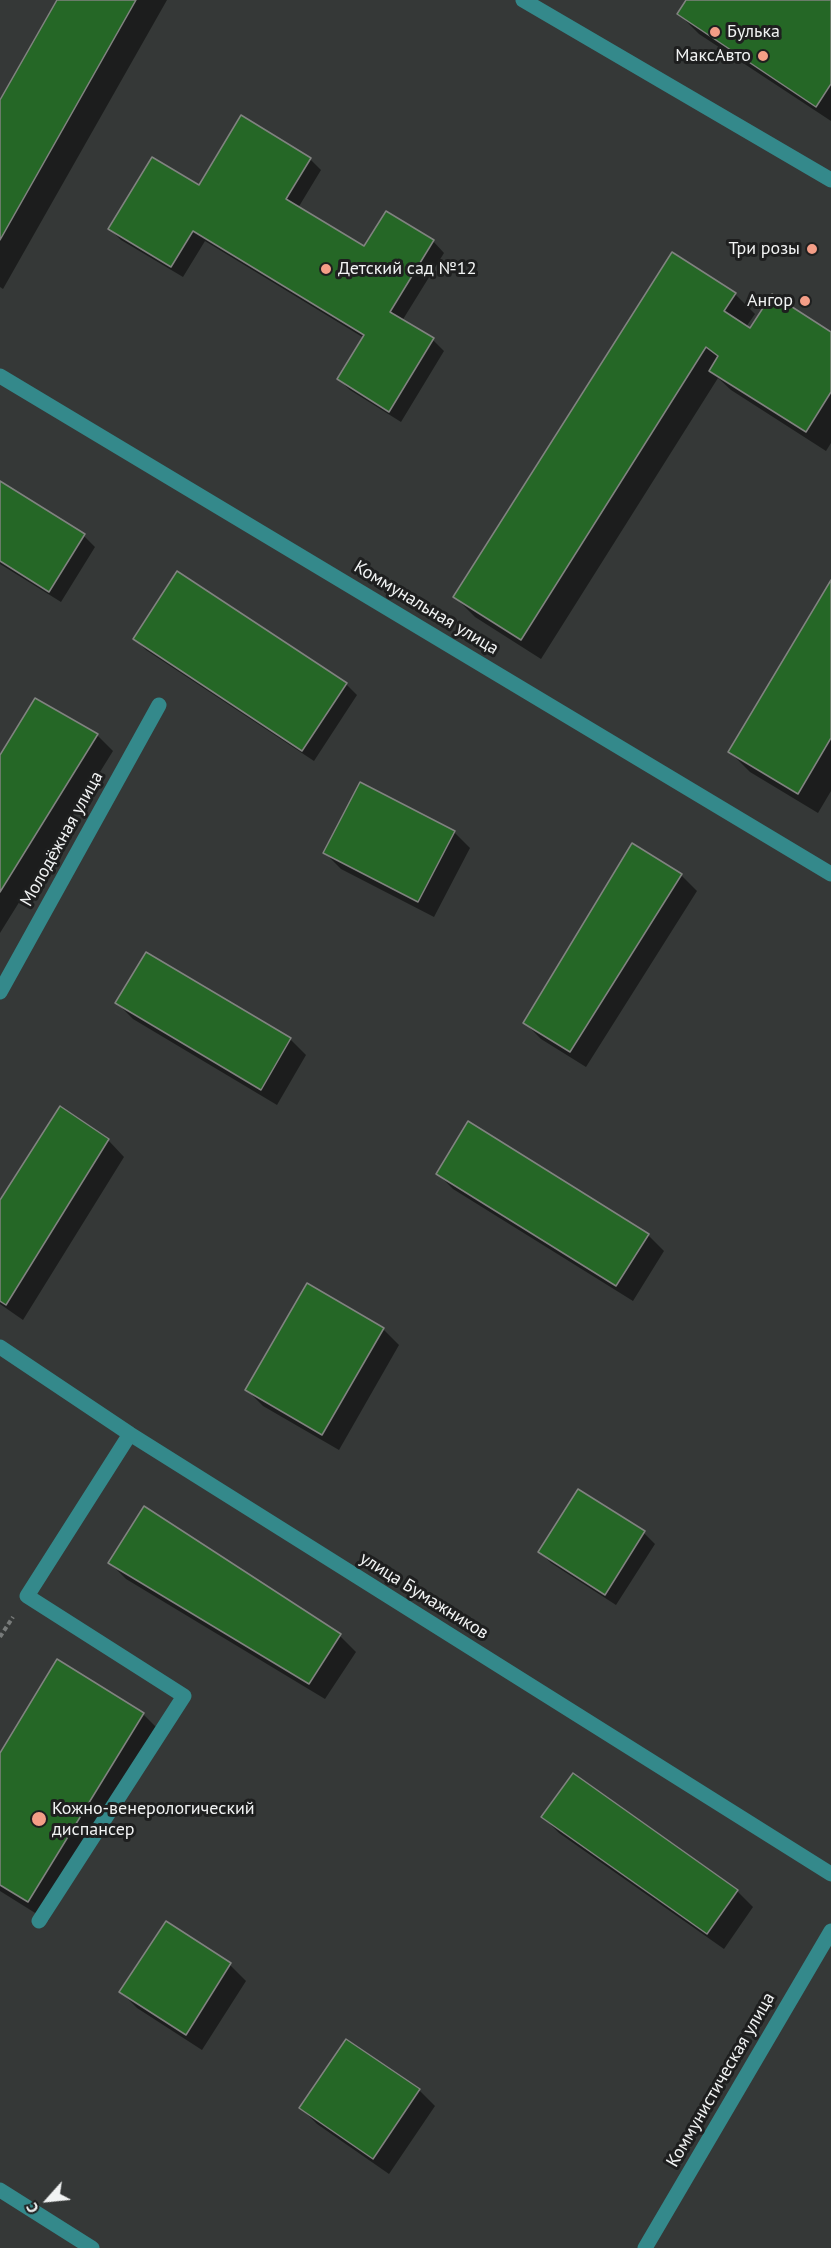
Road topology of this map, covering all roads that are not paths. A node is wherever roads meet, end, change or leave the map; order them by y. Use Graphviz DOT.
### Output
graph roads {
  1 [pos="524,0"];
  2 [pos="831,180"];
  3 [pos="0,376"];
  4 [pos="159,705"];
  5 [pos="831,874"];
  6 [pos="0,992"];
  7 [pos="0,1347"];
  8 [pos="130,1434"];
  9 [pos="831,1874"];
  10 [pos="39,1921"];
  11 [pos="831,1931"];
  12 [pos="0,2190"];
  13 [pos="92,2248"];
  14 [pos="645,2248"];
  1 -- 2 [label="street"];
  3 -- 5 [label="street, Коммунальная улица"];
  4 -- 6 [label="street, Молодёжная улица"];
  7 -- 8 [label="street, улица Бумажников"];
  8 -- 9 [label="street, улица Бумажников"];
  8 -- 10 [label="street"];
  11 -- 14 [label="street, Коммунистическая улица"];
  12 -- 13 [label="street"];
}
